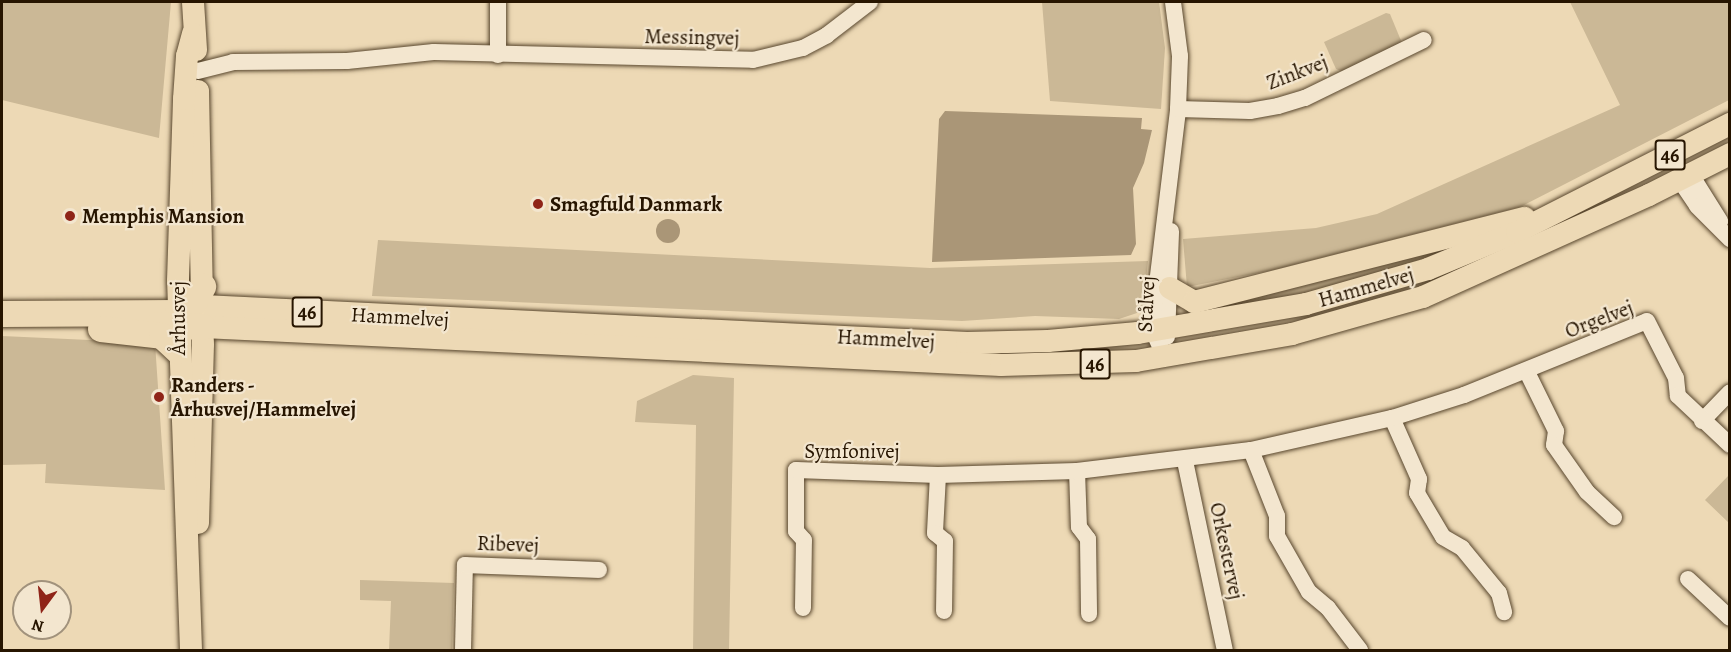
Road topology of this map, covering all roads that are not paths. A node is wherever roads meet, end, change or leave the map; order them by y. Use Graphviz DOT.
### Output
graph roads {
  1 [pos="193,2"];
  2 [pos="498,2"];
  3 [pos="870,2"];
  4 [pos="1173,2"];
  5 [pos="193,34"];
  6 [pos="1424,40"];
  7 [pos="498,55"];
  8 [pos="198,71"];
  9 [pos="1178,108"];
  10 [pos="1730,124"];
  11 [pos="1730,135"];
  12 [pos="1730,154"];
  13 [pos="1652,164"];
  14 [pos="1171,173"];
  15 [pos="1684,174"];
  16 [pos="1572,206"];
  17 [pos="1730,238"];
  18 [pos="1170,288"];
  19 [pos="2,298"];
  20 [pos="2,316"];
  21 [pos="190,316"];
  22 [pos="1161,330"];
  23 [pos="1165,357"];
  24 [pos="1527,372"];
  25 [pos="1730,392"];
  26 [pos="1392,418"];
  27 [pos="1702,421"];
  28 [pos="1730,445"];
  29 [pos="1251,450"];
  30 [pos="1185,461"];
  31 [pos="1077,471"];
  32 [pos="938,475"];
  33 [pos="1614,517"];
  34 [pos="599,570"];
  35 [pos="1688,579"];
  36 [pos="191,602"];
  37 [pos="803,608"];
  38 [pos="944,611"];
  39 [pos="1504,612"];
  40 [pos="1089,614"];
  41 [pos="1730,618"];
  42 [pos="191,651"];
  43 [pos="463,651"];
  44 [pos="1225,651"];
  45 [pos="1360,651"];
  1 -- 5 [label="main road, Århusvej"];
  2 -- 7 [label="street"];
  3 -- 7 [label="street, Messingvej"];
  4 -- 9 [label="street, Stålvej"];
  5 -- 8 [label="main road, Århusvej"];
  5 -- 21 [label="main road, Århusvej"];
  6 -- 9 [label="street, Zinkvej"];
  7 -- 8 [label="street, Messingvej"];
  8 -- 21 [label="main road, Århusvej"];
  9 -- 14 [label="street, Stålvej"];
  10 -- 13 [label="main road, Hammelvej / 46"];
  11 -- 15 [label="main road"];
  12 -- 15 [label="main road, Hammelvej / 46"];
  13 -- 15 [label="main road"];
  13 -- 16 [label="main road, Hammelvej / 46"];
  14 -- 18 [label="street, Stålvej"];
  14 -- 22 [label="street, Stålvej"];
  15 -- 17 [label="street"];
  15 -- 23 [label="main road, Hammelvej / 46"];
  16 -- 18 [label="main road"];
  16 -- 22 [label="main road, Hammelvej / 46"];
  18 -- 22 [label="street, Stålvej"];
  19 -- 21 [label="highway, Hammelvej / 46"];
  20 -- 21 [label="highway, Hammelvej / 46"];
  21 -- 22 [label="main road, Hammelvej / 46"];
  21 -- 23 [label="main road, Hammelvej / 46"];
  21 -- 36 [label="main road, Århusvej"];
  21 -- 36 [label="main road, Århusvej"];
  22 -- 23 [label="street, Stålvej"];
  24 -- 26 [label="street, Orgelvej"];
  24 -- 27 [label="street, Orgelvej"];
  24 -- 33 [label="street"];
  25 -- 27 [label="street"];
  26 -- 29 [label="street, Orgelvej"];
  26 -- 39 [label="street"];
  27 -- 28 [label="street, Orgelvej"];
  29 -- 30 [label="street, Orgelvej"];
  29 -- 45 [label="street"];
  30 -- 31 [label="street, Symfonivej"];
  30 -- 44 [label="street, Orkestervej"];
  31 -- 32 [label="street, Symfonivej"];
  31 -- 40 [label="street"];
  32 -- 37 [label="street, Symfonivej"];
  32 -- 38 [label="street"];
  34 -- 43 [label="street, Ribevej"];
  35 -- 41 [label="street"];
  36 -- 42 [label="main road, Århusvej"];
}
